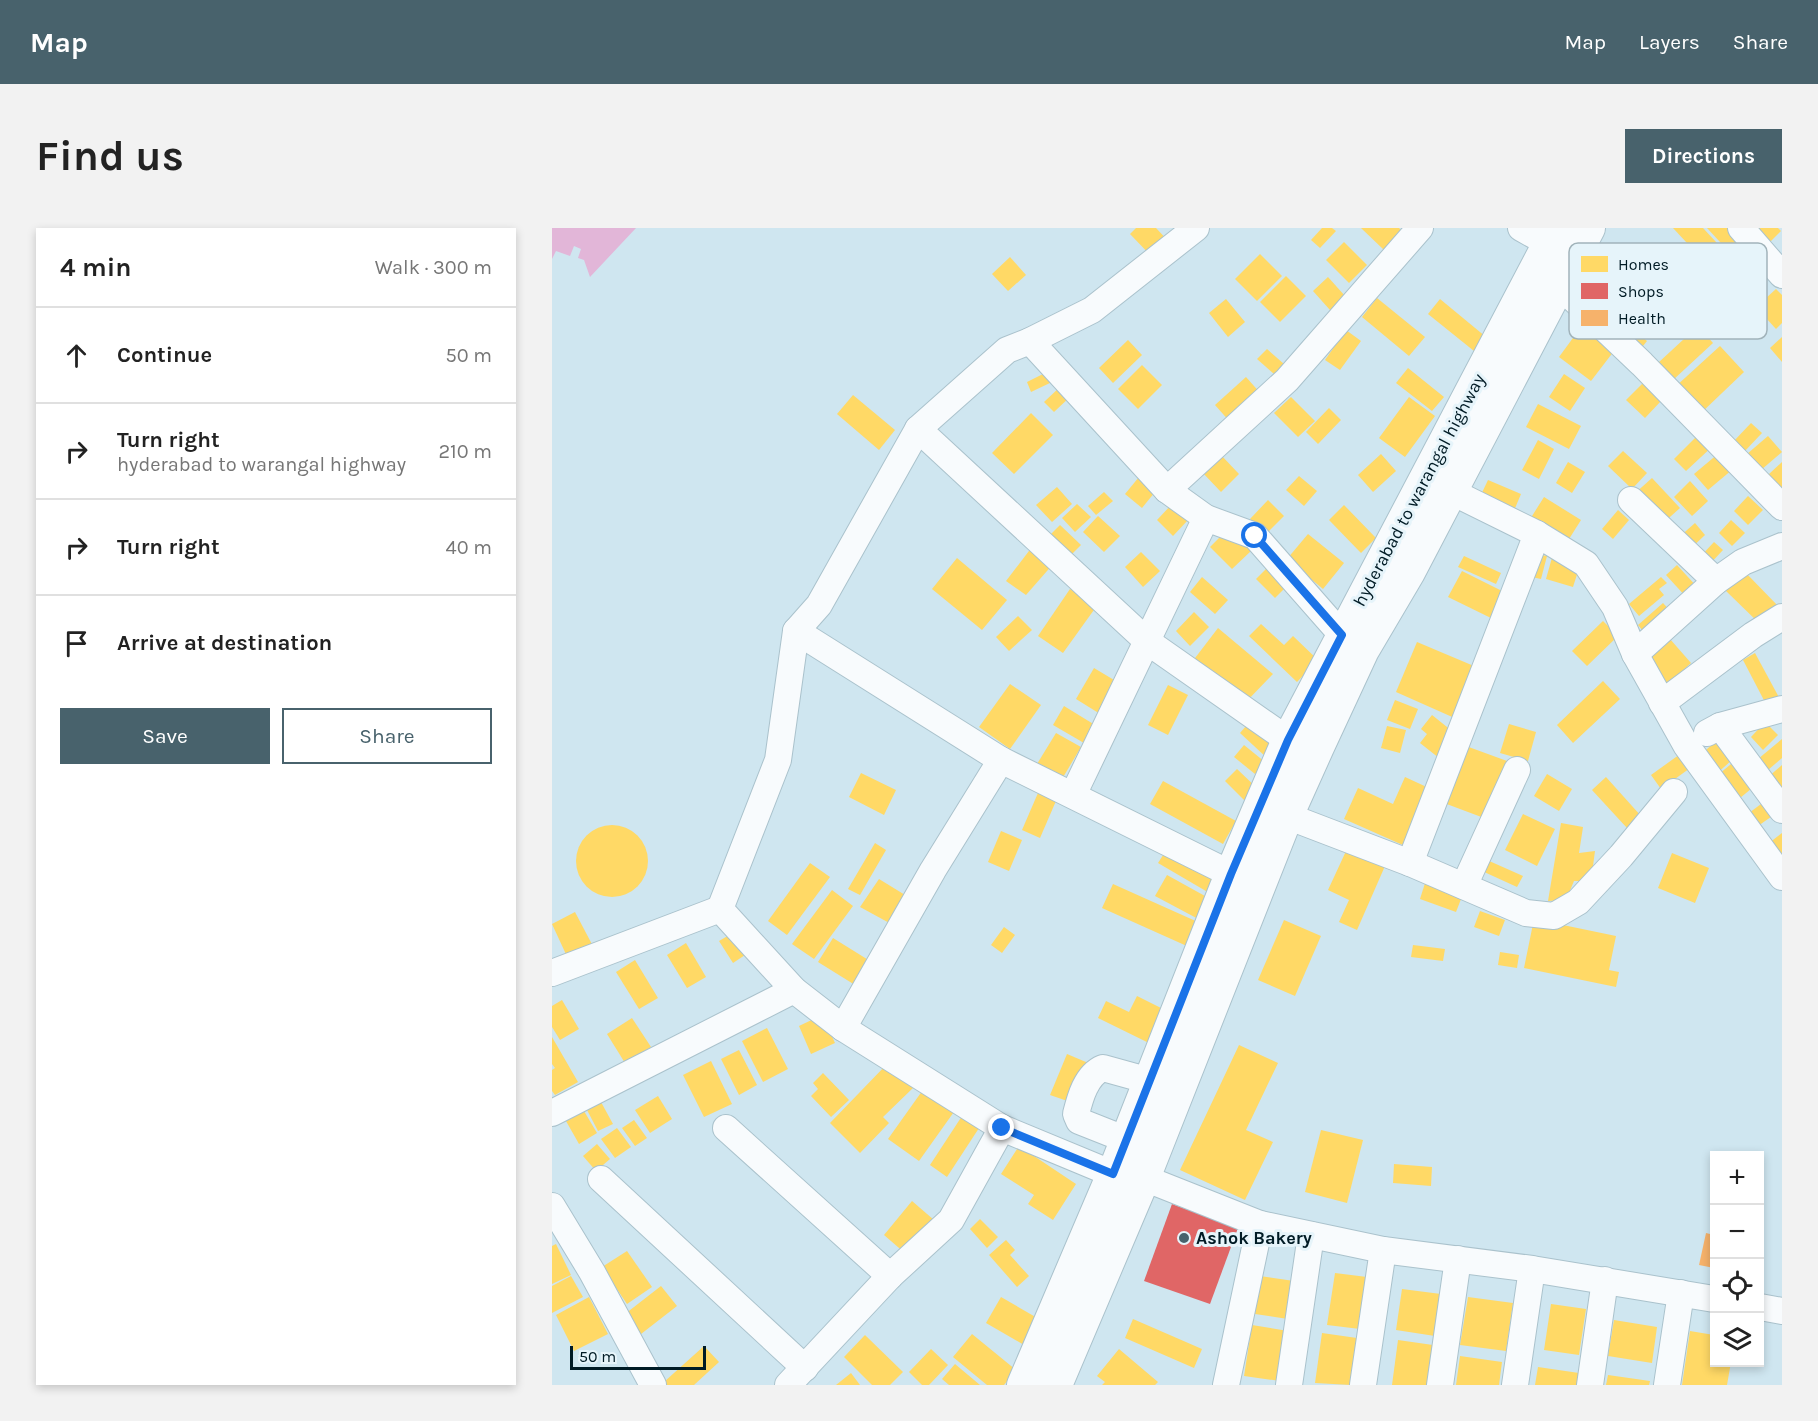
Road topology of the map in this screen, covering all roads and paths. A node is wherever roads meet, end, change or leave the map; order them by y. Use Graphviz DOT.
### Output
graph roads {
  1 [pos="1196,228"];
  2 [pos="1420,228"];
  3 [pos="1521,228"];
  4 [pos="1589,228"];
  5 [pos="1741,228"];
  6 [pos="1552,236"];
  7 [pos="1581,243"];
  8 [pos="1754,243"];
  9 [pos="1767,258"];
  10 [pos="1569,264"];
  11 [pos="1782,275"];
  12 [pos="1558,284"];
  13 [pos="1569,294"];
  14 [pos="1616,339"];
  15 [pos="1030,341"];
  16 [pos="918,429"];
  17 [pos="1167,490"];
  18 [pos="1450,491"];
  19 [pos="1631,500"];
  20 [pos="1782,507"];
  21 [pos="1206,518"];
  22 [pos="1537,534"];
  23 [pos="1782,546"];
  24 [pos="1716,581"];
  25 [pos="1782,617"];
  26 [pos="796,631"];
  27 [pos="1342,635"];
  28 [pos="1148,642"];
  29 [pos="1635,654"];
  30 [pos="1662,703"];
  31 [pos="1782,709"];
  32 [pos="1720,726"];
  33 [pos="1288,740"];
  34 [pos="1686,745"];
  35 [pos="1001,760"];
  36 [pos="1517,770"];
  37 [pos="1674,792"];
  38 [pos="1073,795"];
  39 [pos="1782,810"];
  40 [pos="1287,816"];
  41 [pos="1410,863"];
  42 [pos="1231,874"];
  43 [pos="1782,877"];
  44 [pos="1464,886"];
  45 [pos="720,909"];
  46 [pos="552,973"];
  47 [pos="794,990"];
  48 [pos="843,1028"];
  49 [pos="1150,1081"];
  50 [pos="552,1113"];
  51 [pos="726,1128"];
  52 [pos="1002,1128"];
  53 [pos="1127,1140"];
  54 [pos="1113,1174"];
  55 [pos="1144,1178"];
  56 [pos="601,1179"];
  57 [pos="552,1206"];
  58 [pos="1260,1224"];
  59 [pos="1311,1235"];
  60 [pos="1383,1250"];
  61 [pos="1458,1259"];
  62 [pos="1532,1269"];
  63 [pos="890,1276"];
  64 [pos="1605,1280"];
  65 [pos="1681,1293"];
  66 [pos="1710,1298"];
  67 [pos="1764,1308"];
  68 [pos="1782,1311"];
  69 [pos="796,1377"];
  70 [pos="653,1385"];
  71 [pos="1023,1385"];
  72 [pos="1056,1385"];
  73 [pos="1226,1385"];
  74 [pos="1289,1385"];
  75 [pos="1363,1385"];
  76 [pos="1440,1385"];
  77 [pos="1515,1385"];
  78 [pos="1590,1385"];
  79 [pos="1667,1385"];
  1 -- 15 [label="street"];
  2 -- 17 [label="street"];
  3 -- 6 [label="street"];
  4 -- 7 [label="main road"];
  5 -- 8 [label="street"];
  6 -- 27 [label="main road, hyderabad to warangal highway"];
  9 -- 11 [label="street"];
  10 -- 12 [label="main road"];
  12 -- 13 [label="street"];
  12 -- 18 [label="main road"];
  14 -- 20 [label="street"];
  15 -- 16 [label="street"];
  15 -- 17 [label="street"];
  16 -- 26 [label="street"];
  16 -- 28 [label="street"];
  17 -- 21 [label="street"];
  18 -- 22 [label="street"];
  18 -- 40 [label="main road"];
  19 -- 24 [label="street"];
  21 -- 27 [label="street"];
  21 -- 28 [label="street"];
  22 -- 29 [label="street"];
  22 -- 41 [label="street"];
  23 -- 24 [label="street"];
  24 -- 29 [label="street"];
  25 -- 30 [label="street"];
  26 -- 35 [label="street"];
  26 -- 45 [label="street"];
  27 -- 33 [label="main road, hyderabad to warangal highway"];
  28 -- 33 [label="street"];
  28 -- 38 [label="street"];
  29 -- 30 [label="street"];
  30 -- 34 [label="street"];
  31 -- 32 [label="street"];
  32 -- 34 [label="street"];
  32 -- 39 [label="street"];
  33 -- 42 [label="main road, hyderabad to warangal highway"];
  34 -- 43 [label="street"];
  35 -- 38 [label="street"];
  35 -- 48 [label="street"];
  36 -- 44 [label="street"];
  37 -- 44 [label="street"];
  38 -- 42 [label="street"];
  40 -- 41 [label="street"];
  40 -- 55 [label="main road"];
  41 -- 44 [label="street"];
  42 -- 49 [label="main road, hyderabad to warangal highway"];
  45 -- 46 [label="street"];
  45 -- 47 [label="street"];
  47 -- 48 [label="street"];
  47 -- 50 [label="street"];
  48 -- 52 [label="street"];
  49 -- 53 [label="main road, hyderabad to warangal highway"];
  49 -- 53 [label="street"];
  51 -- 63 [label="street"];
  52 -- 54 [label="street"];
  52 -- 63 [label="street"];
  53 -- 54 [label="main road, hyderabad to warangal highway"];
  54 -- 71 [label="main road, hyderabad to warangal highway"];
  55 -- 58 [label="street"];
  55 -- 72 [label="main road"];
  56 -- 69 [label="street"];
  57 -- 70 [label="street"];
  58 -- 59 [label="street"];
  58 -- 73 [label="street"];
  59 -- 60 [label="street"];
  59 -- 74 [label="street"];
  60 -- 61 [label="street"];
  60 -- 75 [label="street"];
  61 -- 62 [label="street"];
  61 -- 76 [label="street"];
  62 -- 64 [label="street"];
  62 -- 77 [label="street"];
  63 -- 69 [label="street"];
  64 -- 65 [label="street"];
  64 -- 78 [label="street"];
  65 -- 66 [label="street"];
  65 -- 79 [label="street"];
  67 -- 68 [label="street"];
}
